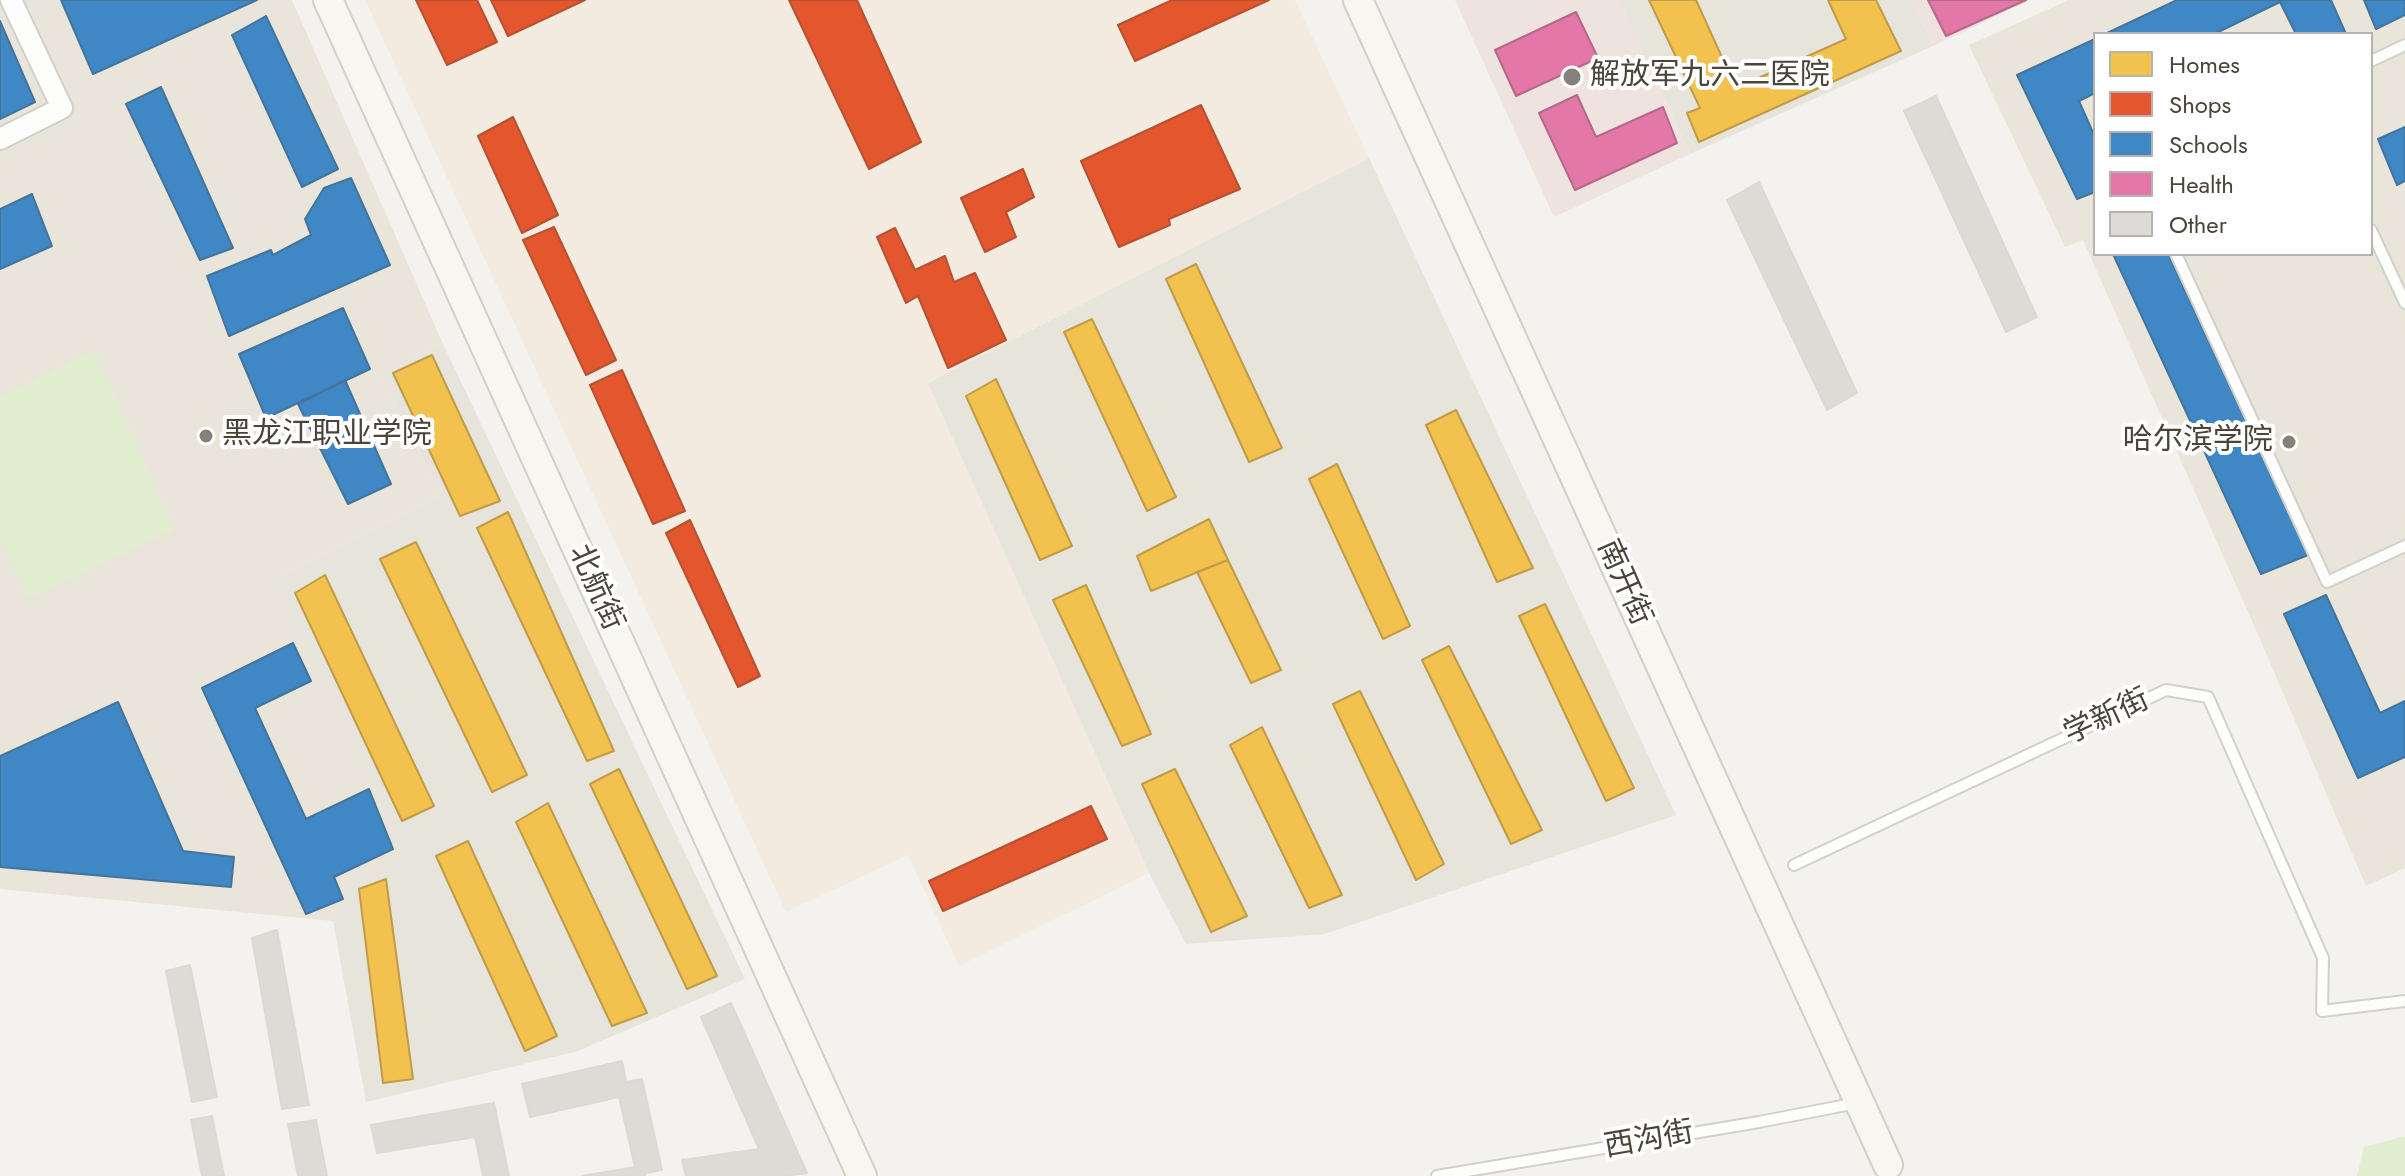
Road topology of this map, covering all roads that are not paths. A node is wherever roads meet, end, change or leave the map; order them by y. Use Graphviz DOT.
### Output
graph roads {
  1 [pos="11,0"];
  2 [pos="328,0"];
  3 [pos="1358,0"];
  4 [pos="2405,45"];
  5 [pos="2373,60"];
  6 [pos="0,139"];
  7 [pos="2373,234"];
  8 [pos="2177,256"];
  9 [pos="2405,303"];
  10 [pos="2405,546"];
  11 [pos="1794,865"];
  12 [pos="2405,1001"];
  13 [pos="1859,1102"];
  14 [pos="1889,1171"];
  15 [pos="862,1176"];
  16 [pos="1437,1176"];
  1 -- 6 [label="street"];
  2 -- 15 [label="street, 北航街"];
  3 -- 13 [label="street, 南开街"];
  4 -- 5 [label="lane"];
  7 -- 9 [label="lane"];
  8 -- 10 [label="lane"];
  11 -- 12 [label="lane, 学新街"];
  13 -- 14 [label="street, 南开街"];
  13 -- 16 [label="lane, 西沟街"];
}
